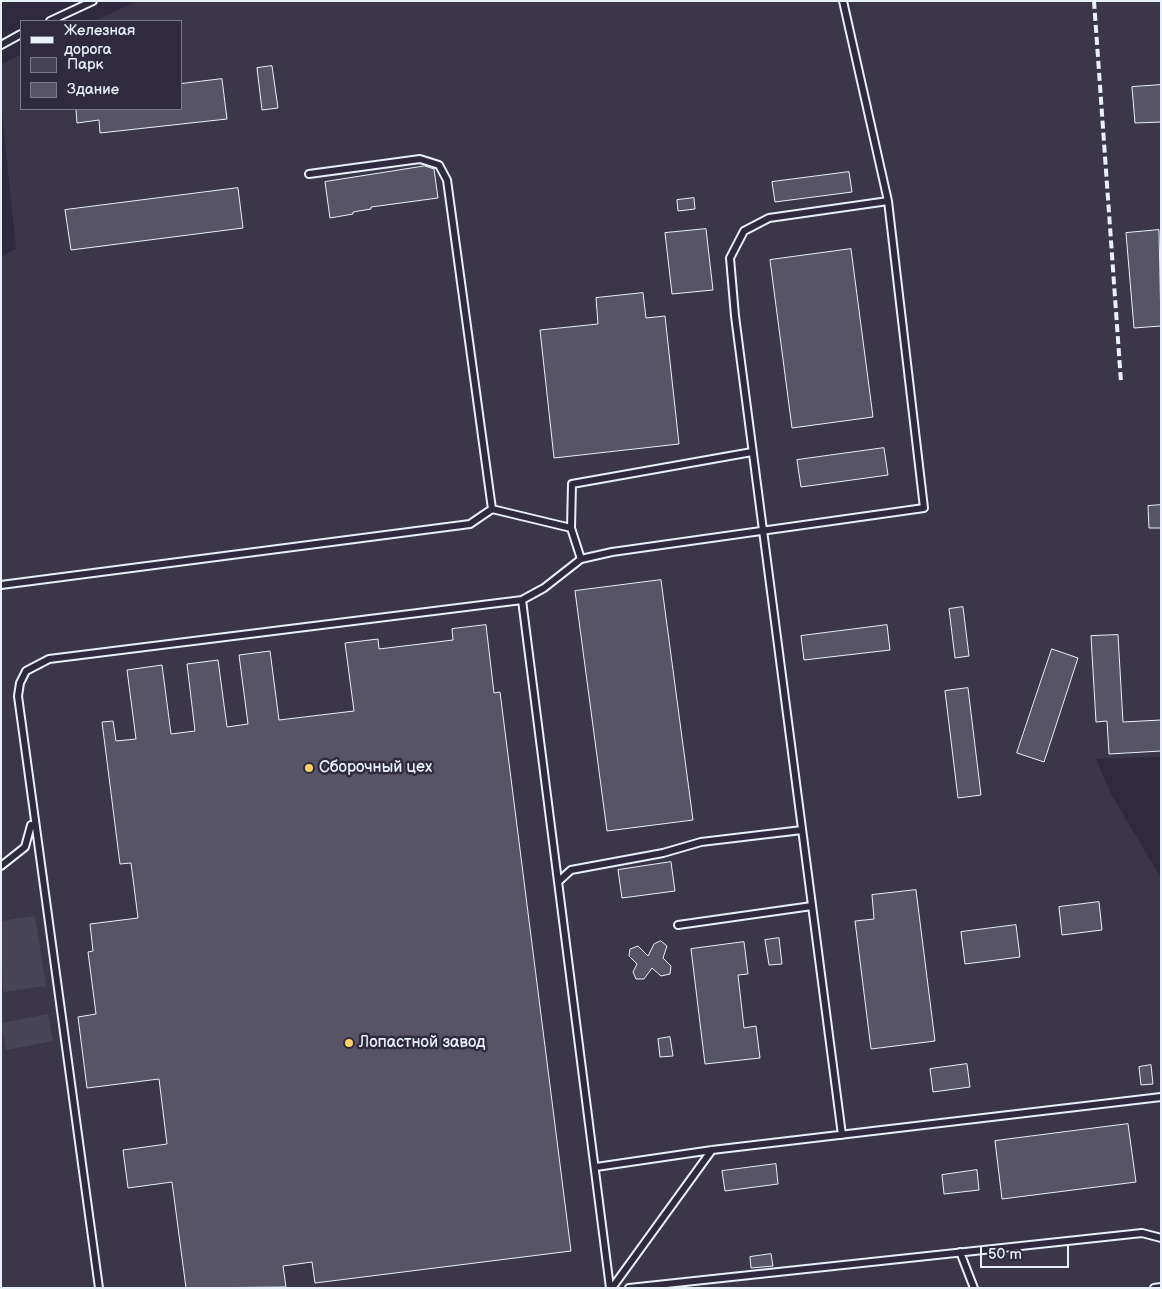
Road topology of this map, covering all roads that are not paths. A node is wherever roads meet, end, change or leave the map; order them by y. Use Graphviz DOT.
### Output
graph roads {
  1 [pos="93,1"];
  2 [pos="843,1"];
  3 [pos="52,20"];
  4 [pos="20,35"];
  5 [pos="1,45"];
  6 [pos="310,174"];
  7 [pos="888,201"];
  8 [pos="752,452"];
  9 [pos="492,509"];
  10 [pos="571,528"];
  11 [pos="763,532"];
  12 [pos="581,559"];
  13 [pos="1,585"];
  14 [pos="522,600"];
  15 [pos="32,816"];
  16 [pos="802,830"];
  17 [pos="557,863"];
  18 [pos="1,866"];
  19 [pos="571,870"];
  20 [pos="559,881"];
  21 [pos="812,906"];
  22 [pos="678,925"];
  23 [pos="1161,1097"];
  24 [pos="842,1135"];
  25 [pos="712,1150"];
  26 [pos="596,1167"];
  27 [pos="1161,1238"];
  28 [pos="960,1252"];
  29 [pos="1161,1287"];
  30 [pos="99,1288"];
  31 [pos="611,1288"];
  32 [pos="629,1288"];
  33 [pos="974,1288"];
  34 [pos="1154,1288"];
  1 -- 3 [label="lane"];
  2 -- 7 [label="lane"];
  4 -- 5 [label="lane"];
  6 -- 9 [label="lane"];
  7 -- 8 [label="lane"];
  7 -- 11 [label="lane"];
  8 -- 10 [label="lane"];
  8 -- 11 [label="lane"];
  9 -- 10 [label="lane"];
  9 -- 13 [label="lane"];
  10 -- 12 [label="lane"];
  11 -- 12 [label="lane"];
  11 -- 16 [label="lane"];
  12 -- 14 [label="lane"];
  14 -- 15 [label="lane"];
  14 -- 17 [label="lane"];
  15 -- 18 [label="lane"];
  15 -- 30 [label="lane"];
  16 -- 19 [label="lane"];
  16 -- 21 [label="lane"];
  17 -- 19 [label="lane"];
  17 -- 20 [label="lane"];
  19 -- 20 [label="lane"];
  20 -- 26 [label="lane"];
  21 -- 22 [label="lane"];
  21 -- 24 [label="lane"];
  23 -- 24 [label="lane"];
  24 -- 25 [label="lane"];
  25 -- 26 [label="lane"];
  25 -- 31 [label="lane"];
  26 -- 31 [label="lane"];
  27 -- 28 [label="lane"];
  28 -- 32 [label="lane"];
  28 -- 33 [label="lane"];
  29 -- 34 [label="lane"];
}
